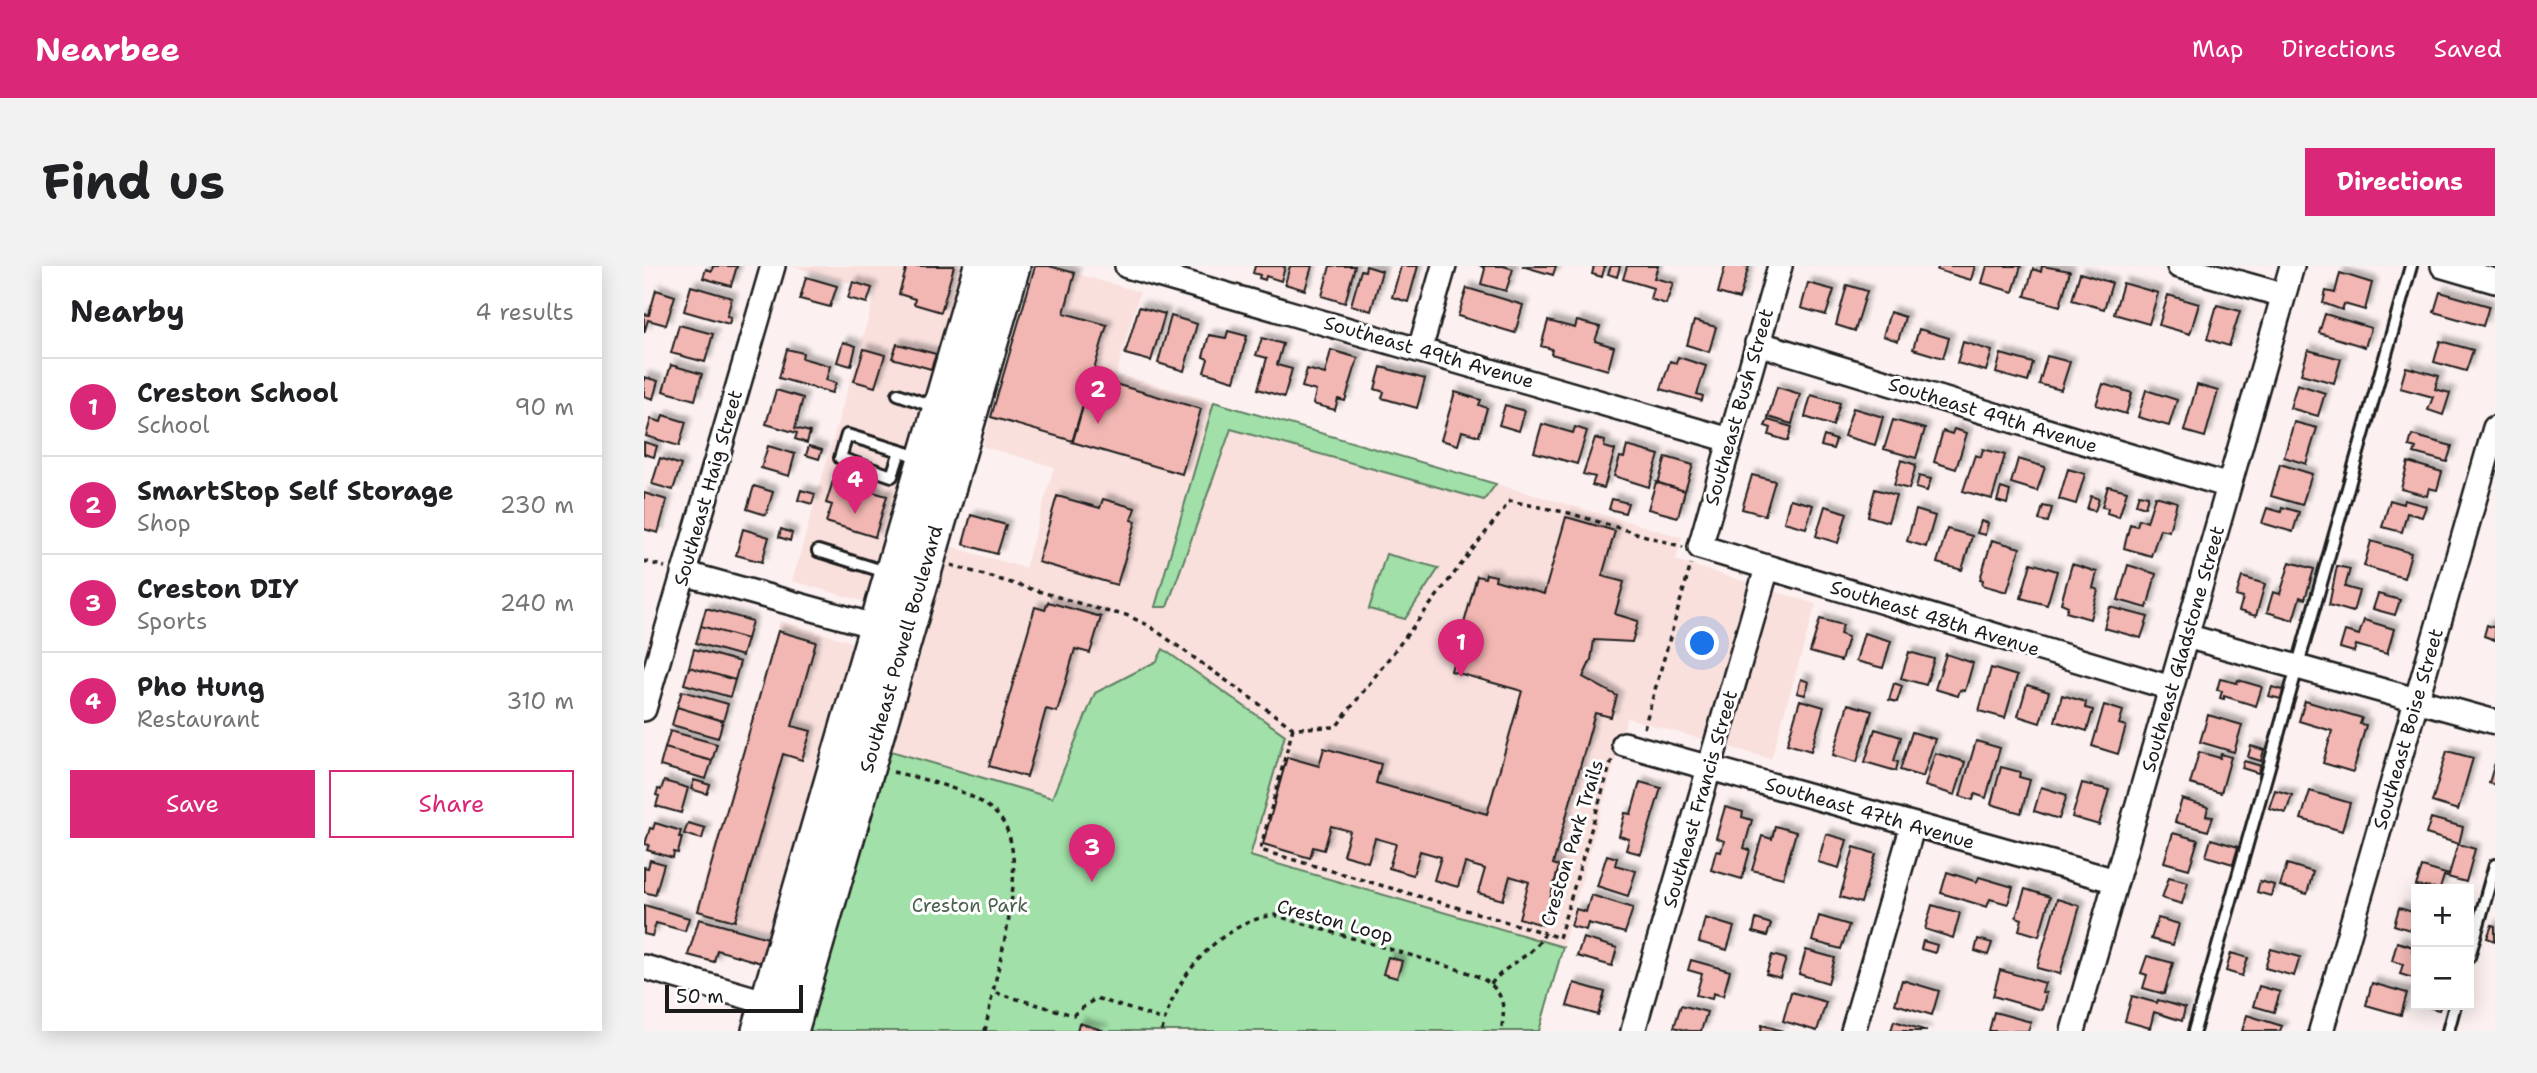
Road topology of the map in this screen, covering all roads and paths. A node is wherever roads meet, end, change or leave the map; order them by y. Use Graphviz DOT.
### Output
graph roads {
  1 [pos="773,266"];
  2 [pos="982,266"];
  3 [pos="1012,266"];
  4 [pos="1127,266"];
  5 [pos="1444,266"];
  6 [pos="1780,266"];
  7 [pos="2179,266"];
  8 [pos="2291,266"];
  9 [pos="2411,266"];
  10 [pos="2443,266"];
  11 [pos="2495,281"];
  12 [pos="2283,295"];
  13 [pos="1757,344"];
  14 [pos="1420,349"];
  15 [pos="898,394"];
  16 [pos="941,409"];
  17 [pos="2495,428"];
  18 [pos="1730,440"];
  19 [pos="913,455"];
  20 [pos="2229,486"];
  21 [pos="1700,547"];
  22 [pos="818,551"];
  23 [pos="949,565"];
  24 [pos="1767,568"];
  25 [pos="683,573"];
  26 [pos="892,574"];
  27 [pos="891,630"];
  28 [pos="2186,636"];
  29 [pos="2297,667"];
  30 [pos="2171,688"];
  31 [pos="2416,701"];
  32 [pos="644,709"];
  33 [pos="2495,722"];
  34 [pos="1293,728"];
  35 [pos="1631,746"];
  36 [pos="1709,767"];
  37 [pos="883,769"];
  38 [pos="1913,825"];
  39 [pos="2495,865"];
  40 [pos="2116,881"];
  41 [pos="1544,935"];
  42 [pos="2472,947"];
  43 [pos="644,967"];
  44 [pos="1492,984"];
  45 [pos="993,992"];
  46 [pos="2454,1010"];
  47 [pos="779,1019"];
  48 [pos="1164,1020"];
  49 [pos="985,1031"];
  50 [pos="1162,1031"];
  51 [pos="1501,1031"];
  52 [pos="1633,1031"];
  53 [pos="1853,1031"];
  54 [pos="2073,1031"];
  55 [pos="2194,1031"];
  56 [pos="2321,1031"];
  57 [pos="2448,1031"];
  1 -- 25 [label="street, Southeast Haig Street"];
  2 -- 16 [label="main road, Southeast Powell Boulevard"];
  3 -- 27 [label="main road, Southeast Powell Boulevard"];
  4 -- 14 [label="street, Southeast 49th Avenue"];
  5 -- 14 [label="street"];
  6 -- 13 [label="street, Southeast Bush Street"];
  7 -- 12 [label="street"];
  8 -- 12 [label="street, Southeast Gladstone Street"];
  9 -- 29 [label="lane"];
  10 -- 11 [label="street"];
  12 -- 20 [label="street, Southeast Gladstone Street"];
  13 -- 18 [label="street, Southeast Bush Street"];
  13 -- 20 [label="street, Southeast 49th Avenue"];
  14 -- 18 [label="street, Southeast 49th Avenue"];
  15 -- 16 [label="lane"];
  16 -- 19 [label="main road, Southeast Powell Boulevard"];
  17 -- 31 [label="street, Southeast Boise Street"];
  18 -- 21 [label="street, Southeast Bush Street"];
  19 -- 19 [label="lane"];
  19 -- 26 [label="main road, Southeast Powell Boulevard"];
  20 -- 28 [label="street, Southeast Gladstone Street"];
  21 -- 24 [label="street, Southeast 48th Avenue"];
  21 -- 34 [label="path"];
  21 -- 35 [label="path"];
  22 -- 26 [label="lane"];
  23 -- 34 [label="path"];
  24 -- 30 [label="street, Southeast 48th Avenue"];
  24 -- 36 [label="street, Southeast Francis Street"];
  25 -- 27 [label="street"];
  25 -- 32 [label="street, Southeast Haig Street"];
  26 -- 27 [label="main road, Southeast Powell Boulevard"];
  27 -- 47 [label="main road, Southeast Powell Boulevard"];
  28 -- 29 [label="street"];
  28 -- 30 [label="street, Southeast Gladstone Street"];
  29 -- 31 [label="street"];
  29 -- 55 [label="lane"];
  30 -- 40 [label="street, Southeast Gladstone Street"];
  31 -- 33 [label="street"];
  31 -- 56 [label="street, Southeast Boise Street"];
  34 -- 41 [label="path"];
  35 -- 36 [label="street, Southeast 47th Avenue"];
  35 -- 41 [label="path, Creston Park Trails"];
  36 -- 38 [label="street, Southeast 47th Avenue"];
  36 -- 52 [label="street, Southeast Francis Street"];
  37 -- 45 [label="path"];
  38 -- 40 [label="street, Southeast 47th Avenue"];
  38 -- 53 [label="street"];
  39 -- 42 [label="lane"];
  40 -- 54 [label="street, Southeast Gladstone Street"];
  41 -- 44 [label="path"];
  43 -- 47 [label="street"];
  44 -- 48 [label="path, Creston Loop"];
  44 -- 51 [label="path"];
  45 -- 48 [label="path"];
  45 -- 49 [label="path"];
  46 -- 57 [label="lane"];
  48 -- 50 [label="path, Creston Loop"];
}
